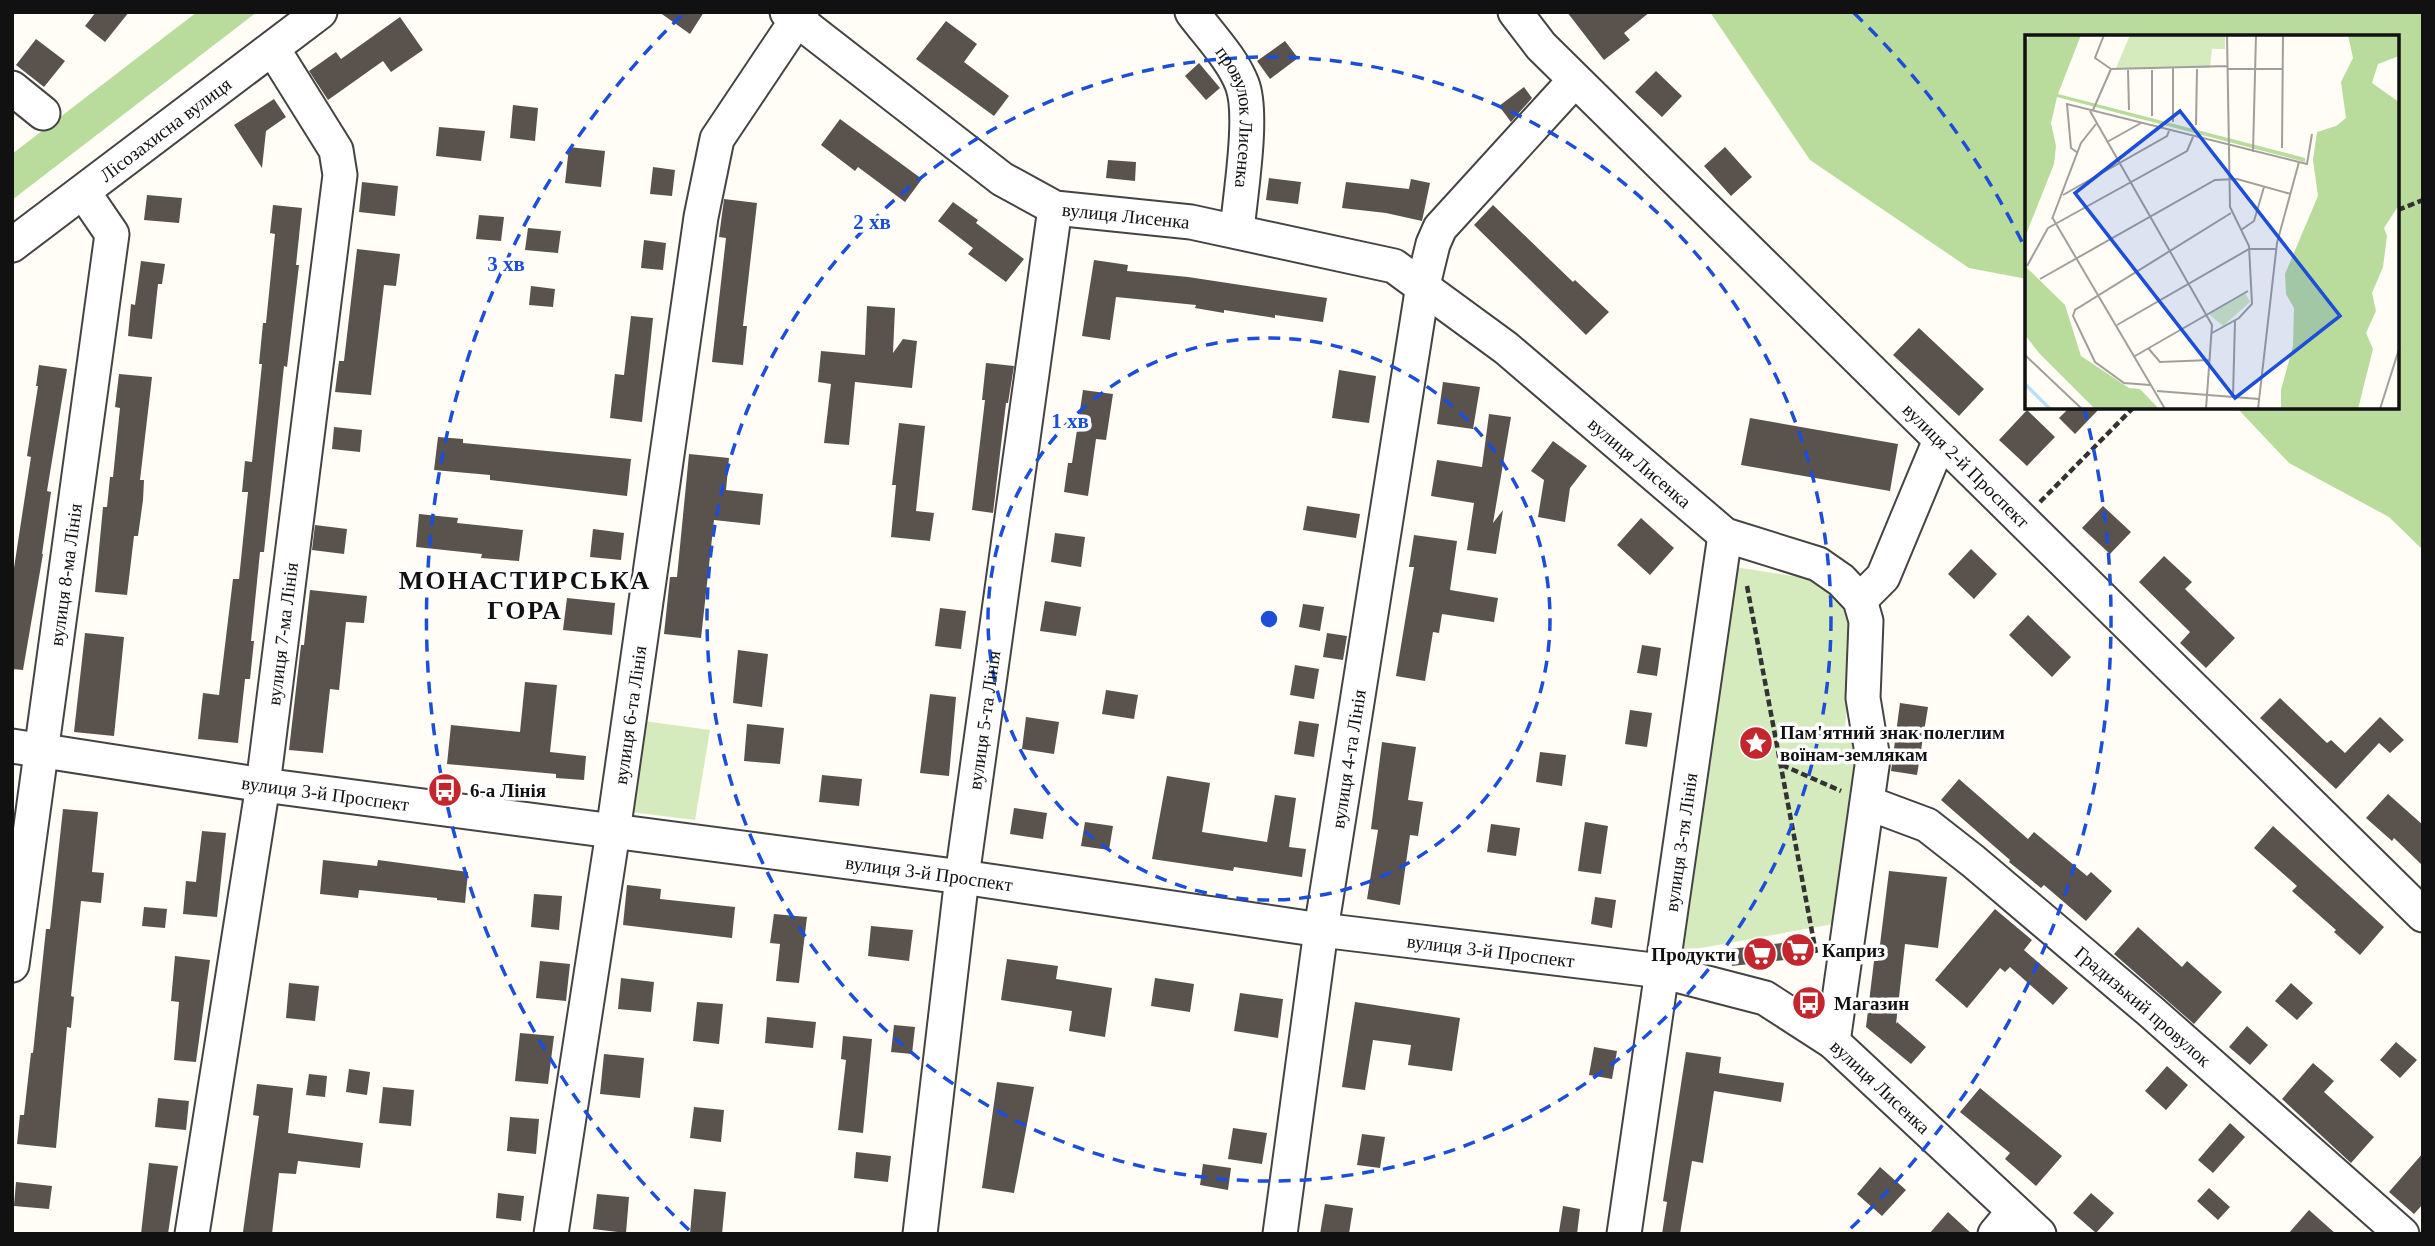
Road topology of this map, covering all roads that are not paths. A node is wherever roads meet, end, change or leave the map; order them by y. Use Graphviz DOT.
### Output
graph roads {
  1 [pos="320,12"];
  2 [pos="1192,12"];
  3 [pos="1515,12"];
  4 [pos="795,15"];
  5 [pos="273,49"];
  6 [pos="1575,80"];
  7 [pos="12,89"];
  8 [pos="43,113"];
  9 [pos="84,193"];
  10 [pos="1055,208"];
  11 [pos="1237,231"];
  12 [pos="12,245"];
  13 [pos="1423,285"];
  14 [pos="1940,439"];
  15 [pos="1732,538"];
  16 [pos="1860,600"];
  17 [pos="27,749"];
  18 [pos="263,785"];
  19 [pos="1868,803"];
  20 [pos="612,832"];
  21 [pos="962,877"];
  22 [pos="2423,915"];
  23 [pos="1321,930"];
  24 [pos="12,965"];
  25 [pos="1661,971"];
  26 [pos="1833,1042"];
  27 [pos="2005,1222"];
  28 [pos="192,1234"];
  29 [pos="551,1234"];
  30 [pos="920,1234"];
  31 [pos="1280,1234"];
  32 [pos="1624,1234"];
  33 [pos="2039,1234"];
  34 [pos="2402,1234"];
  1 -- 5 [label="street, Лісозахисна вулиця"];
  2 -- 11 [label="street, провулок Лисенка"];
  3 -- 6 [label="street, вулиця 2-й Проспект"];
  4 -- 10 [label="street, вулиця Лисенка"];
  4 -- 20 [label="street, вулиця 6-та Лінія"];
  5 -- 9 [label="street, Лісозахисна вулиця"];
  5 -- 18 [label="street, вулиця 7-ма Лінія"];
  6 -- 13 [label="street, вулиця 4-та Лінія"];
  6 -- 14 [label="street, вулиця 2-й Проспект"];
  7 -- 8 [label="street"];
  9 -- 12 [label="street, Лісозахисна вулиця"];
  9 -- 17 [label="street, вулиця 8-ма Лінія"];
  10 -- 11 [label="street, вулиця Лисенка"];
  10 -- 21 [label="street, вулиця 5-та Лінія"];
  11 -- 13 [label="street, вулиця Лисенка"];
  13 -- 15 [label="street, вулиця Лисенка"];
  13 -- 23 [label="street, вулиця 4-та Лінія"];
  14 -- 16 [label="street"];
  14 -- 22 [label="street, вулиця 2-й Проспект"];
  15 -- 16 [label="street, вулиця Лисенка"];
  15 -- 25 [label="street, вулиця 3-тя Лінія"];
  16 -- 19 [label="street, вулиця Лисенка"];
  17 -- 18 [label="street, вулиця 3-й Проспект"];
  17 -- 24 [label="street, вулиця 8-ма Лінія"];
  18 -- 20 [label="street, вулиця 3-й Проспект"];
  18 -- 28 [label="street, вулиця 7-ма Лінія"];
  19 -- 26 [label="street, вулиця Лисенка"];
  19 -- 34 [label="street, Градизький провулок"];
  20 -- 21 [label="street, вулиця 3-й Проспект"];
  20 -- 29 [label="street, вулиця 6-та Лінія"];
  21 -- 23 [label="street, вулиця 3-й Проспект"];
  21 -- 30 [label="street, вулиця 5-та Лінія"];
  23 -- 25 [label="street, вулиця 3-й Проспект"];
  23 -- 31 [label="street, вулиця 4-та Лінія"];
  25 -- 26 [label="street, вулиця 3-й Проспект"];
  25 -- 32 [label="street, вулиця 3-тя Лінія"];
  26 -- 27 [label="street, вулиця Лисенка"];
  27 -- 33 [label="street, вулиця Лисенка"];
}
